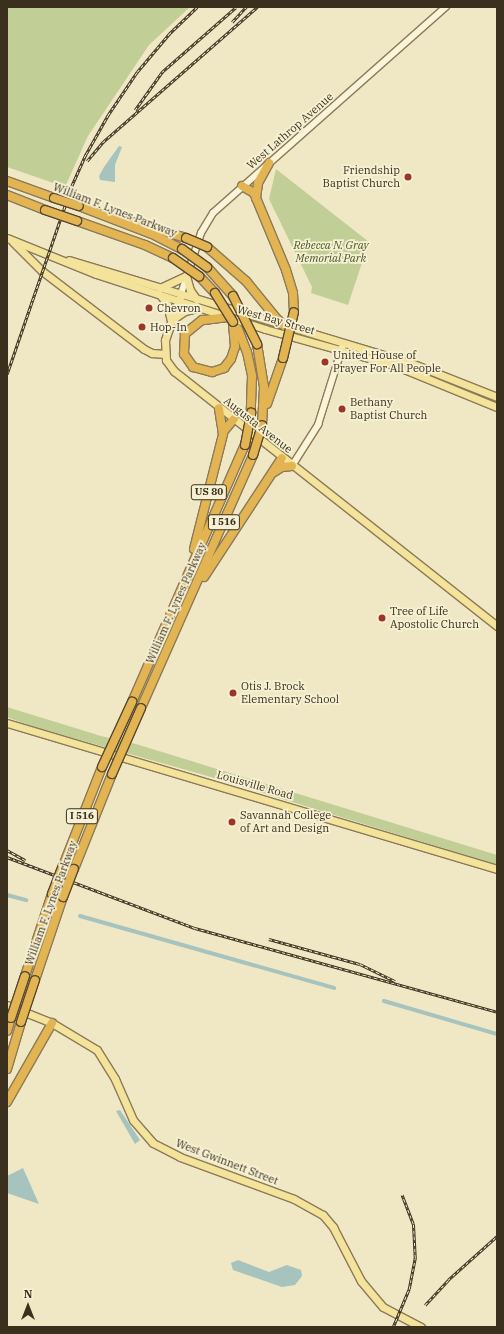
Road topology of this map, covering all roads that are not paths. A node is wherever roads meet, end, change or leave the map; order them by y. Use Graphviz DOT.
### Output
graph roads {
  1 [pos="446,7"];
  2 [pos="269,163"];
  3 [pos="7,181"];
  4 [pos="242,186"];
  5 [pos="7,195"];
  6 [pos="257,200"];
  7 [pos="79,206"];
  8 [pos="9,239"];
  9 [pos="186,276"];
  10 [pos="160,292"];
  11 [pos="179,298"];
  12 [pos="197,300"];
  13 [pos="200,308"];
  14 [pos="171,321"];
  15 [pos="233,325"];
  16 [pos="287,328"];
  17 [pos="342,347"];
  18 [pos="165,354"];
  19 [pos="497,397"];
  20 [pos="497,407"];
  21 [pos="219,408"];
  22 [pos="234,419"];
  23 [pos="262,420"];
  24 [pos="223,434"];
  25 [pos="282,458"];
  26 [pos="292,466"];
  27 [pos="272,474"];
  28 [pos="186,574"];
  29 [pos="195,589"];
  30 [pos="497,626"];
  31 [pos="7,723"];
  32 [pos="497,869"];
  33 [pos="7,1005"];
  34 [pos="52,1023"];
  35 [pos="7,1031"];
  36 [pos="7,1069"];
  37 [pos="7,1102"];
  38 [pos="421,1327"];
  1 -- 2 [label="street, West Lathrop Avenue"];
  2 -- 4 [label="street, West Lathrop Avenue"];
  2 -- 6 [label="highway"];
  3 -- 7 [label="highway, William F. Lynes Parkway / I 516, bridge"];
  4 -- 6 [label="highway"];
  4 -- 9 [label="street, West Lathrop Avenue"];
  5 -- 15 [label="highway, William F. Lynes Parkway / I 516, bridge"];
  6 -- 23 [label="highway, bridge"];
  7 -- 16 [label="highway, bridge"];
  7 -- 23 [label="highway, William F. Lynes Parkway / I 516, bridge"];
  8 -- 10 [label="main road, West Bay Street"];
  8 -- 18 [label="main road"];
  9 -- 10 [label="main road"];
  9 -- 11 [label="street, West Lathrop Avenue"];
  9 -- 12 [label="main road"];
  10 -- 11 [label="main road, West Bay Street"];
  10 -- 14 [label="main road"];
  11 -- 12 [label="main road, West Bay Street"];
  11 -- 13 [label="main road, West Bay Street"];
  11 -- 14 [label="main road"];
  12 -- 16 [label="main road, West Bay Street"];
  13 -- 14 [label="main road"];
  13 -- 15 [label="main road, West Bay Street"];
  14 -- 18 [label="main road"];
  15 -- 15 [label="highway"];
  15 -- 17 [label="main road, West Bay Street"];
  15 -- 28 [label="highway, William F. Lynes Parkway / I 516, bridge"];
  16 -- 17 [label="main road, West Bay Street"];
  17 -- 19 [label="main road, West Bay Street"];
  17 -- 20 [label="main road, West Bay Street"];
  17 -- 26 [label="street"];
  18 -- 21 [label="main road, Augusta Avenue"];
  21 -- 22 [label="main road, Augusta Avenue"];
  21 -- 24 [label="highway, US 80"];
  22 -- 24 [label="highway"];
  22 -- 25 [label="main road, Augusta Avenue"];
  23 -- 29 [label="highway, William F. Lynes Parkway / I 516, bridge"];
  24 -- 28 [label="highway, US 80"];
  25 -- 26 [label="main road, Augusta Avenue"];
  25 -- 27 [label="highway"];
  26 -- 27 [label="highway"];
  26 -- 30 [label="main road, Augusta Avenue"];
  27 -- 29 [label="highway"];
  28 -- 35 [label="highway, William F. Lynes Parkway / I 516, bridge"];
  29 -- 36 [label="highway, William F. Lynes Parkway / I 516, bridge"];
  31 -- 32 [label="main road, Louisville Road"];
  33 -- 34 [label="main road, West Gwinnett Street"];
  34 -- 37 [label="highway"];
  34 -- 38 [label="main road, West Gwinnett Street"];
}
